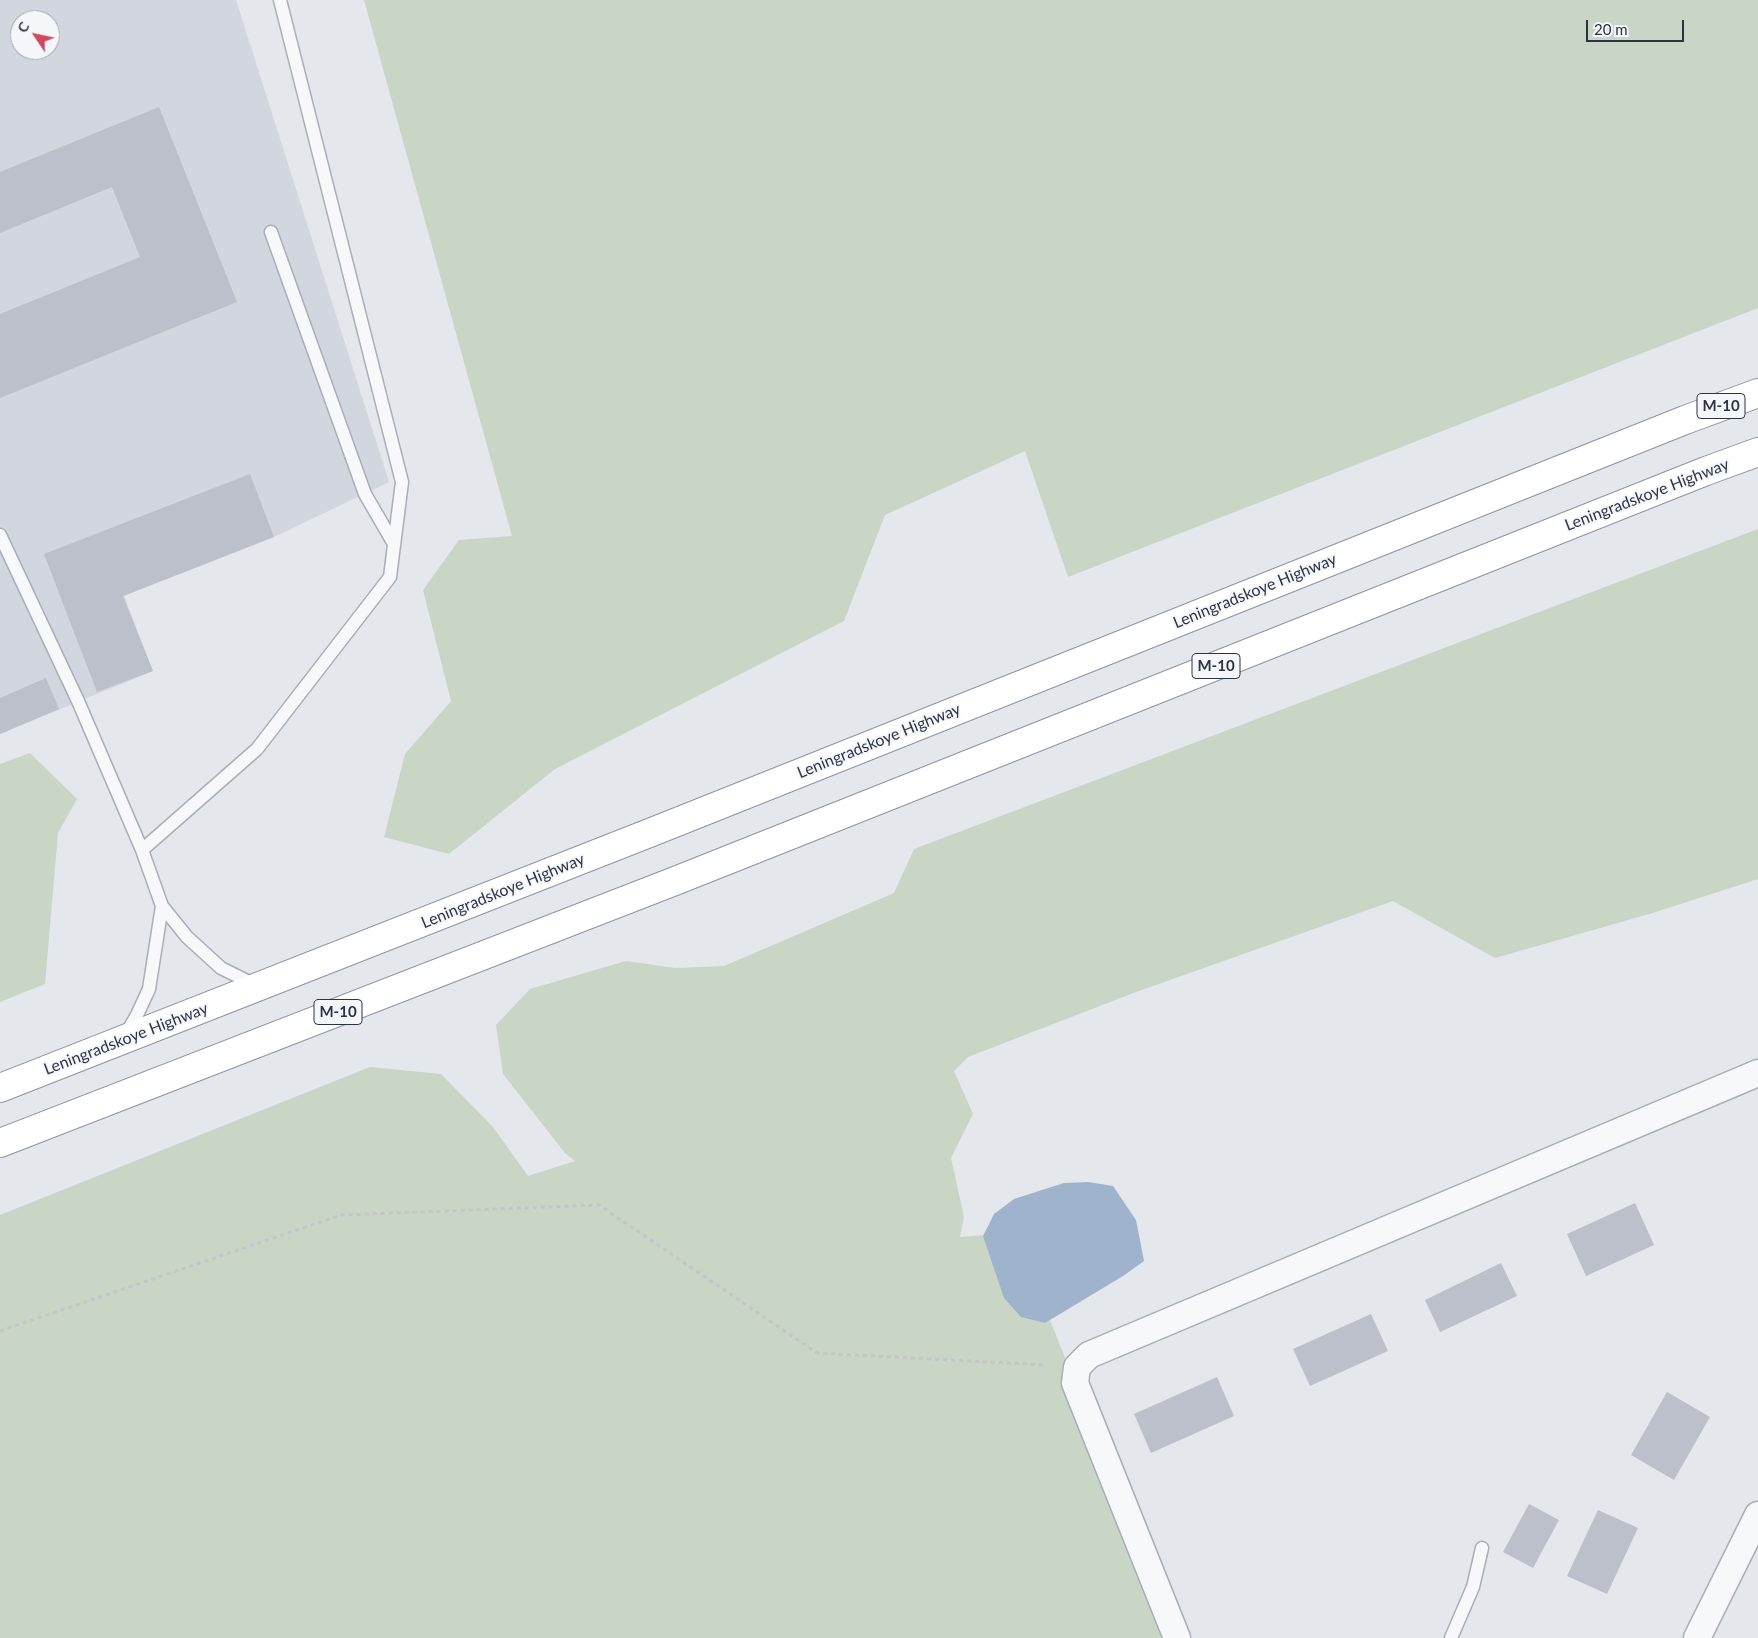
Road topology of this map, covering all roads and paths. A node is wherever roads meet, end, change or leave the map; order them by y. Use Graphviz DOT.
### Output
graph roads {
  1 [pos="280,0"];
  2 [pos="271,232"];
  3 [pos="1758,393"];
  4 [pos="1758,452"];
  5 [pos="0,535"];
  6 [pos="394,544"];
  7 [pos="142,850"];
  8 [pos="162,906"];
  9 [pos="259,987"];
  10 [pos="123,1039"];
  11 [pos="1758,1073"];
  12 [pos="0,1088"];
  13 [pos="0,1143"];
  14 [pos="0,1331"];
  15 [pos="1077,1367"];
  16 [pos="1758,1515"];
  17 [pos="1482,1548"];
  18 [pos="1177,1638"];
  19 [pos="1451,1638"];
  20 [pos="1698,1638"];
  1 -- 6 [label="lane"];
  2 -- 6 [label="lane"];
  3 -- 9 [label="highway, Leningradskoye Highway / М-10"];
  4 -- 13 [label="highway, Leningradskoye Highway / М-10"];
  5 -- 7 [label="lane"];
  6 -- 7 [label="lane"];
  7 -- 8 [label="lane"];
  8 -- 9 [label="lane"];
  8 -- 10 [label="lane"];
  9 -- 10 [label="highway, Leningradskoye Highway / М-10"];
  10 -- 12 [label="highway, Leningradskoye Highway / М-10"];
  11 -- 15 [label="street"];
  14 -- 15 [label="path"];
  15 -- 18 [label="street"];
  16 -- 20 [label="street"];
  17 -- 19 [label="lane"];
}
